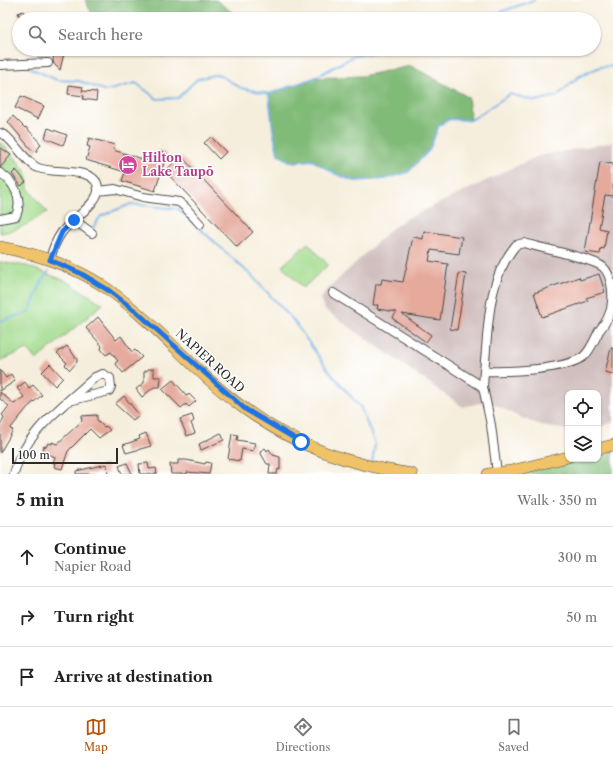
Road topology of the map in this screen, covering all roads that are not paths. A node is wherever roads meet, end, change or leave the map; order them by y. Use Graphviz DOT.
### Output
graph roads {
  1 [pos="48,63"];
  2 [pos="0,65"];
  3 [pos="0,133"];
  4 [pos="0,173"];
  5 [pos="98,191"];
  6 [pos="0,219"];
  7 [pos="74,220"];
  8 [pos="200,224"];
  9 [pos="92,233"];
  10 [pos="0,247"];
  11 [pos="50,260"];
  12 [pos="333,293"];
  13 [pos="484,371"];
  14 [pos="483,387"];
  15 [pos="69,401"];
  16 [pos="613,445"];
  17 [pos="601,448"];
  18 [pos="565,458"];
  19 [pos="14,474"];
  20 [pos="412,474"];
  21 [pos="492,474"];
  1 -- 2 [label="street"];
  3 -- 5 [label="street"];
  4 -- 6 [label="street"];
  5 -- 7 [label="street"];
  5 -- 8 [label="street"];
  7 -- 9 [label="street"];
  7 -- 11 [label="street"];
  10 -- 11 [label="main road, NAPIER ROAD"];
  11 -- 20 [label="main road, NAPIER ROAD"];
  12 -- 14 [label="street"];
  13 -- 13 [label="street"];
  13 -- 14 [label="street"];
  14 -- 21 [label="street"];
  15 -- 15 [label="street"];
  15 -- 19 [label="street"];
  16 -- 17 [label="main road"];
  18 -- 21 [label="main road"];
}
